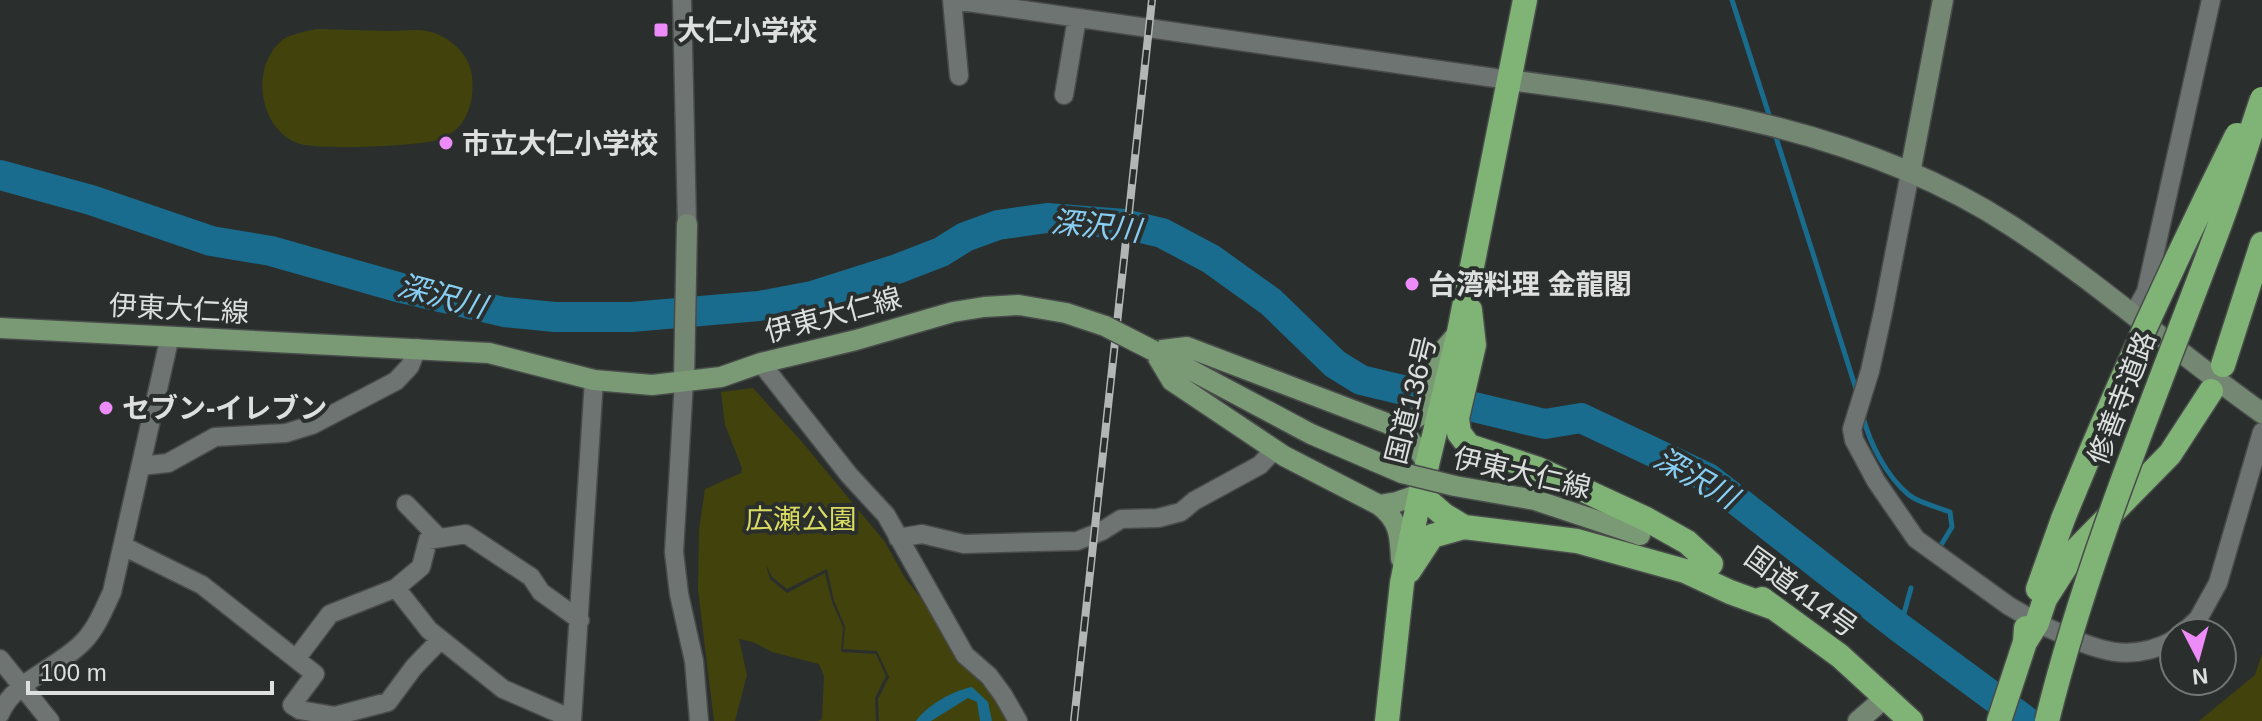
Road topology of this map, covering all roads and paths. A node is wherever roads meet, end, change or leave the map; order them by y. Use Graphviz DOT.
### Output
graph roads {
  1 [pos="682,0"];
  2 [pos="953,0"];
  3 [pos="1525,0"];
  4 [pos="1943,0"];
  5 [pos="2211,0"];
  6 [pos="1077,18"];
  7 [pos="959,76"];
  8 [pos="1509,80"];
  9 [pos="2262,84"];
  10 [pos="1064,95"];
  11 [pos="2262,99"];
  12 [pos="1910,173"];
  13 [pos="687,224"];
  14 [pos="2262,244"];
  15 [pos="2133,315"];
  16 [pos="0,328"];
  17 [pos="170,336"];
  18 [pos="417,348"];
  19 [pos="1154,351"];
  20 [pos="761,363"];
  21 [pos="2223,365"];
  22 [pos="594,380"];
  23 [pos="684,381"];
  24 [pos="2211,391"];
  25 [pos="2262,413"];
  26 [pos="1440,415"];
  27 [pos="1389,424"];
  28 [pos="2262,432"];
  29 [pos="1274,450"];
  30 [pos="1427,462"];
  31 [pos="141,466"];
  32 [pos="1420,494"];
  33 [pos="406,504"];
  34 [pos="1379,505"];
  35 [pos="1464,527"];
  36 [pos="1640,535"];
  37 [pos="439,538"];
  38 [pos="898,538"];
  39 [pos="123,546"];
  40 [pos="1711,564"];
  41 [pos="1402,583"];
  42 [pos="396,588"];
  43 [pos="1774,608"];
  44 [pos="2199,617"];
  45 [pos="580,620"];
  46 [pos="2030,627"];
  47 [pos="440,640"];
  48 [pos="2158,646"];
  49 [pos="0,659"];
  50 [pos="296,659"];
  51 [pos="22,687"];
  52 [pos="1887,696"];
  53 [pos="0,714"];
  54 [pos="572,720"];
  55 [pos="50,721"];
  56 [pos="699,721"];
  57 [pos="1018,721"];
  58 [pos="1387,721"];
  59 [pos="1858,721"];
  60 [pos="1911,721"];
  61 [pos="1999,721"];
  62 [pos="2047,721"];
  1 -- 13 [label="street"];
  2 -- 6 [label="street"];
  2 -- 7 [label="street"];
  3 -- 8 [label="highway"];
  4 -- 12 [label="street"];
  5 -- 15 [label="street"];
  6 -- 8 [label="street"];
  6 -- 10 [label="street"];
  8 -- 12 [label="street"];
  8 -- 26 [label="highway, 国道136号"];
  9 -- 46 [label="highway, bridge"];
  11 -- 62 [label="highway, 修善寺道路, bridge"];
  12 -- 15 [label="street"];
  12 -- 46 [label="street"];
  13 -- 23 [label="street"];
  14 -- 21 [label="highway"];
  15 -- 25 [label="street"];
  16 -- 17 [label="main road, 伊東大仁線"];
  17 -- 18 [label="main road, 伊東大仁線"];
  17 -- 31 [label="street"];
  18 -- 22 [label="main road, 伊東大仁線"];
  18 -- 31 [label="street"];
  19 -- 20 [label="main road, 伊東大仁線, bridge"];
  19 -- 27 [label="main road"];
  19 -- 29 [label="main road"];
  19 -- 36 [label="main road, 伊東大仁線, bridge"];
  20 -- 23 [label="main road, 伊東大仁線"];
  20 -- 38 [label="street"];
  22 -- 23 [label="main road, 伊東大仁線"];
  22 -- 45 [label="street"];
  23 -- 56 [label="street"];
  24 -- 46 [label="highway"];
  26 -- 27 [label="main road"];
  26 -- 30 [label="highway, 国道136号"];
  26 -- 40 [label="highway"];
  27 -- 30 [label="main road"];
  28 -- 44 [label="street"];
  29 -- 34 [label="main road"];
  29 -- 38 [label="street"];
  30 -- 32 [label="highway, 国道136号"];
  31 -- 39 [label="street"];
  32 -- 34 [label="main road"];
  32 -- 35 [label="highway"];
  32 -- 41 [label="highway, 国道136号"];
  33 -- 37 [label="street"];
  34 -- 41 [label="main road"];
  35 -- 41 [label="highway"];
  35 -- 43 [label="highway"];
  36 -- 40 [label="highway, 国道414号"];
  37 -- 42 [label="street"];
  37 -- 45 [label="street"];
  38 -- 57 [label="street"];
  39 -- 50 [label="street"];
  39 -- 51 [label="street"];
  40 -- 43 [label="highway, 国道414号"];
  41 -- 58 [label="highway, 国道136号"];
  42 -- 47 [label="street"];
  42 -- 50 [label="street"];
  43 -- 52 [label="highway, 国道414号"];
  45 -- 54 [label="street"];
  46 -- 48 [label="street"];
  46 -- 61 [label="highway"];
  47 -- 50 [label="street"];
  47 -- 54 [label="street"];
  49 -- 51 [label="street"];
  51 -- 53 [label="street"];
  51 -- 55 [label="street"];
  52 -- 59 [label="street"];
  52 -- 60 [label="highway, 国道414号"];
}
